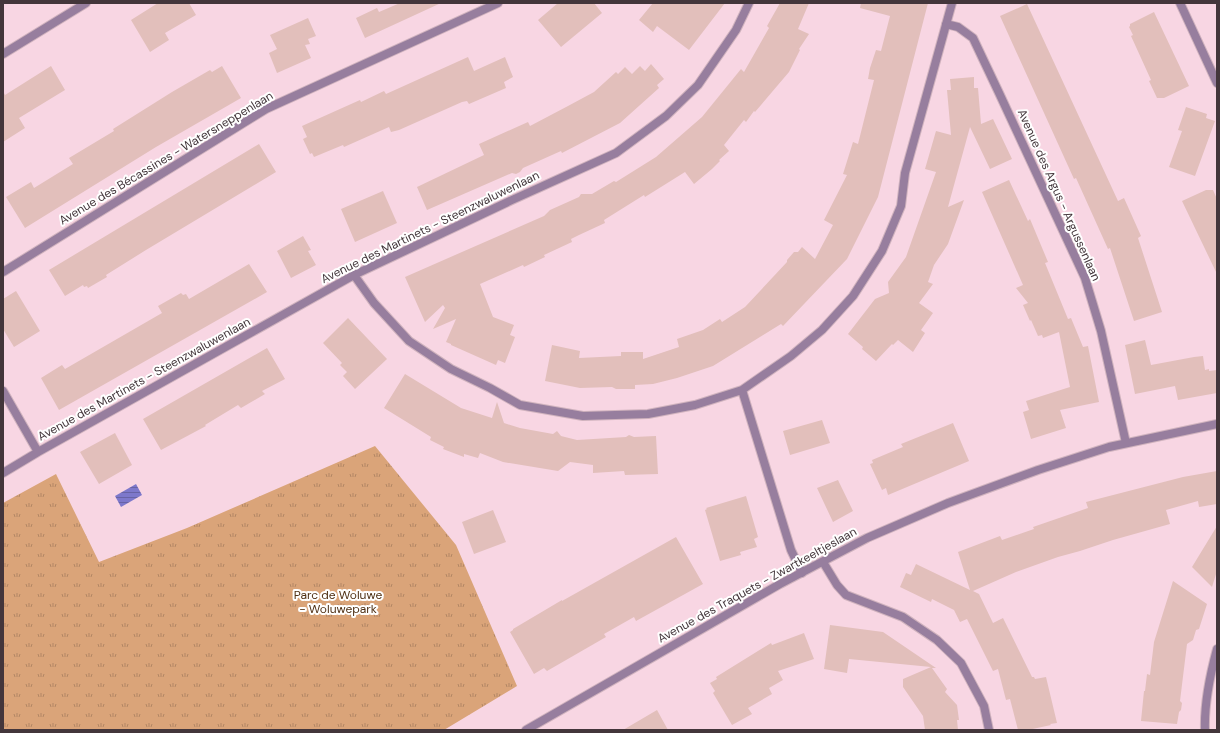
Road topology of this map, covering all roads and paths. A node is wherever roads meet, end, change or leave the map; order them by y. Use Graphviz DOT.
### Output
graph roads {
  1 [pos="86,3"];
  2 [pos="498,3"];
  3 [pos="749,3"];
  4 [pos="952,3"];
  5 [pos="1180,3"];
  6 [pos="946,24"];
  7 [pos="3,54"];
  8 [pos="1217,83"];
  9 [pos="3,272"];
  10 [pos="354,275"];
  11 [pos="742,390"];
  12 [pos="3,391"];
  13 [pos="1217,424"];
  14 [pos="1126,443"];
  15 [pos="38,452"];
  16 [pos="3,473"];
  17 [pos="823,562"];
  18 [pos="802,573"];
  19 [pos="1217,649"];
  20 [pos="526,730"];
  21 [pos="989,730"];
  22 [pos="1205,730"];
  1 -- 7 [label="street"];
  2 -- 9 [label="street, Avenue des Bécassines - Watersneppenlaan"];
  3 -- 10 [label="street, Avenue des Martinets - Steenzwaluwenlaan"];
  4 -- 6 [label="street"];
  5 -- 8 [label="street"];
  6 -- 11 [label="street"];
  6 -- 14 [label="street, Avenue des Argus - Argussenlaan"];
  10 -- 11 [label="street"];
  10 -- 15 [label="street, Avenue des Martinets - Steenzwaluwenlaan"];
  11 -- 18 [label="street"];
  12 -- 15 [label="street"];
  13 -- 14 [label="street, Avenue des Traquets - Zwartkeeltjeslaan"];
  14 -- 17 [label="street, Avenue des Traquets - Zwartkeeltjeslaan"];
  15 -- 16 [label="street, Avenue des Martinets - Steenzwaluwenlaan"];
  17 -- 18 [label="street, Avenue des Traquets - Zwartkeeltjeslaan"];
  17 -- 21 [label="street"];
  18 -- 20 [label="street, Avenue des Traquets - Zwartkeeltjeslaan"];
  19 -- 22 [label="street"];
}
